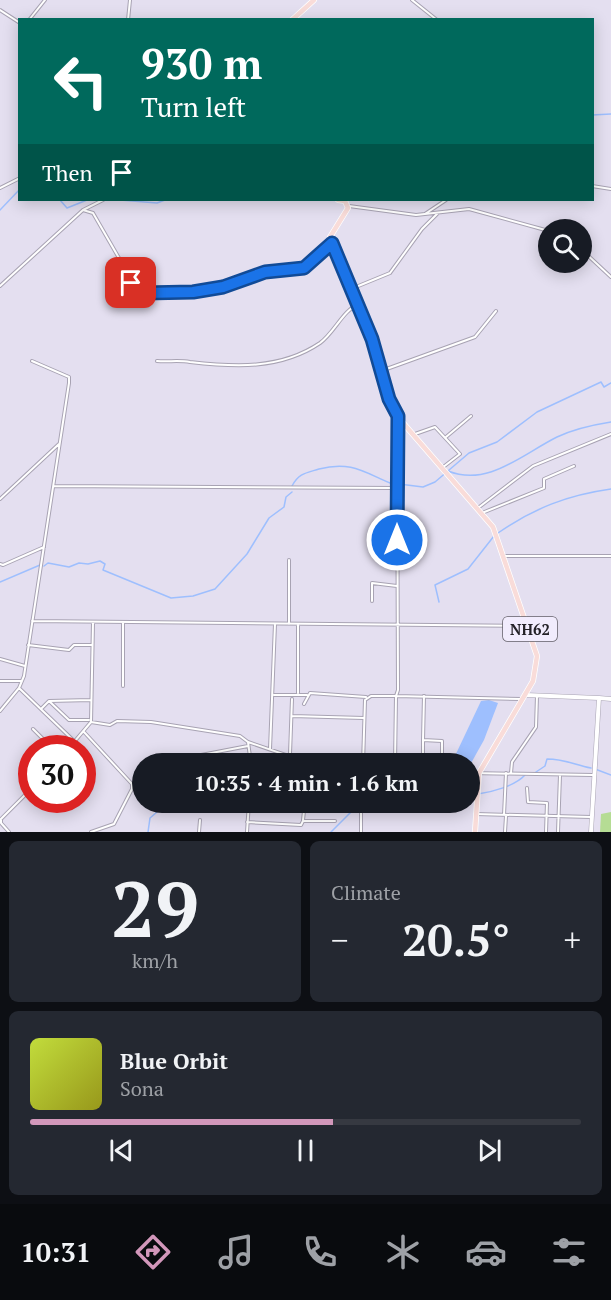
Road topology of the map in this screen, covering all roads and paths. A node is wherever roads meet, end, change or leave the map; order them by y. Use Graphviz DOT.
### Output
graph roads {
  1 [pos="45,0"];
  2 [pos="130,0"];
  3 [pos="314,0"];
  4 [pos="412,0"];
  5 [pos="0,10"];
  6 [pos="30,18"];
  7 [pos="128,18"];
  8 [pos="294,18"];
  9 [pos="434,18"];
  10 [pos="18,22"];
  11 [pos="18,179"];
  12 [pos="594,186"];
  13 [pos="0,188"];
  14 [pos="611,189"];
  15 [pos="102,201"];
  16 [pos="340,201"];
  17 [pos="444,201"];
  18 [pos="348,206"];
  19 [pos="83,210"];
  20 [pos="438,213"];
  21 [pos="425,214"];
  22 [pos="538,228"];
  23 [pos="332,243"];
  24 [pos="592,259"];
  25 [pos="611,277"];
  26 [pos="0,286"];
  27 [pos="351,289"];
  28 [pos="358,305"];
  29 [pos="496,311"];
  30 [pos="32,361"];
  31 [pos="157,361"];
  32 [pos="381,371"];
  33 [pos="398,416"];
  34 [pos="471,416"];
  35 [pos="414,434"];
  36 [pos="611,434"];
  37 [pos="446,437"];
  38 [pos="61,442"];
  39 [pos="574,466"];
  40 [pos="445,471"];
  41 [pos="54,486"];
  42 [pos="396,488"];
  43 [pos="0,499"];
  44 [pos="478,508"];
  45 [pos="482,513"];
  46 [pos="44,547"];
  47 [pos="505,556"];
  48 [pos="611,556"];
  49 [pos="289,560"];
  50 [pos="0,564"];
  51 [pos="397,586"];
  52 [pos="372,601"];
  53 [pos="32,621"];
  54 [pos="93,623"];
  55 [pos="123,623"];
  56 [pos="275,624"];
  57 [pos="290,624"];
  58 [pos="298,624"];
  59 [pos="398,624"];
  60 [pos="529,626"];
  61 [pos="28,645"];
  62 [pos="92,645"];
  63 [pos="0,659"];
  64 [pos="25,666"];
  65 [pos="0,681"];
  66 [pos="22,681"];
  67 [pos="123,686"];
  68 [pos="19,688"];
  69 [pos="298,693"];
  70 [pos="273,695"];
  71 [pos="307,695"];
  72 [pos="396,696"];
  73 [pos="424,696"];
  74 [pos="537,696"];
  75 [pos="367,697"];
  76 [pos="525,697"];
  77 [pos="599,698"];
  78 [pos="292,699"];
  79 [pos="611,699"];
  80 [pos="49,700"];
  81 [pos="91,700"];
  82 [pos="0,703"];
  83 [pos="8,703"];
  84 [pos="304,704"];
  85 [pos="42,708"];
  86 [pos="0,711"];
  87 [pos="292,716"];
  88 [pos="364,717"];
  89 [pos="91,721"];
  90 [pos="33,729"];
  91 [pos="84,732"];
  92 [pos="39,735"];
  93 [pos="68,735"];
  94 [pos="81,735"];
  95 [pos="423,740"];
  96 [pos="248,744"];
  97 [pos="270,749"];
  98 [pos="207,753"];
  99 [pos="249,753"];
  100 [pos="286,753"];
  101 [pos="290,753"];
  102 [pos="363,753"];
  103 [pos="395,753"];
  104 [pos="423,753"];
  105 [pos="442,753"];
  106 [pos="480,771"];
  107 [pos="480,773"];
  108 [pos="506,773"];
  109 [pos="511,773"];
  110 [pos="560,774"];
  111 [pos="593,775"];
  112 [pos="527,788"];
  113 [pos="18,802"];
  114 [pos="248,813"];
  115 [pos="304,813"];
  116 [pos="361,813"];
  117 [pos="476,814"];
  118 [pos="505,816"];
  119 [pos="547,816"];
  120 [pos="558,816"];
  121 [pos="591,817"];
  122 [pos="1,820"];
  123 [pos="200,820"];
  124 [pos="303,821"];
  125 [pos="335,821"];
  126 [pos="248,822"];
  127 [pos="9,832"];
  128 [pos="91,832"];
  129 [pos="199,832"];
  130 [pos="247,832"];
  131 [pos="303,832"];
  132 [pos="361,832"];
  133 [pos="475,832"];
  134 [pos="505,832"];
  135 [pos="546,832"];
  136 [pos="558,832"];
  137 [pos="591,832"];
  1 -- 6 [label="street"];
  2 -- 7 [label="street"];
  3 -- 8 [label="main road"];
  4 -- 9 [label="street"];
  5 -- 10 [label="street"];
  11 -- 13 [label="street"];
  12 -- 14 [label="street"];
  15 -- 19 [label="street"];
  16 -- 18 [label="main road"];
  17 -- 21 [label="street"];
  18 -- 21 [label="street"];
  18 -- 23 [label="main road"];
  19 -- 23 [label="street"];
  19 -- 26 [label="street"];
  20 -- 21 [label="street"];
  20 -- 22 [label="street"];
  20 -- 27 [label="street"];
  23 -- 27 [label="main road, NH62"];
  24 -- 25 [label="street"];
  27 -- 28 [label="main road, NH62"];
  28 -- 31 [label="street"];
  28 -- 32 [label="main road, NH62"];
  29 -- 32 [label="street"];
  30 -- 38 [label="street"];
  32 -- 33 [label="main road, NH62"];
  33 -- 35 [label="main road, NH62"];
  33 -- 42 [label="street"];
  34 -- 37 [label="street"];
  35 -- 37 [label="street"];
  35 -- 40 [label="main road, NH62"];
  36 -- 44 [label="street"];
  37 -- 40 [label="street"];
  38 -- 41 [label="street"];
  38 -- 43 [label="street"];
  39 -- 45 [label="street"];
  40 -- 44 [label="main road, NH62"];
  41 -- 42 [label="street"];
  41 -- 46 [label="street"];
  42 -- 51 [label="street"];
  44 -- 45 [label="main road, NH62"];
  45 -- 47 [label="main road, NH62"];
  46 -- 50 [label="street"];
  46 -- 53 [label="street"];
  47 -- 48 [label="street"];
  47 -- 60 [label="main road, NH62"];
  49 -- 57 [label="street"];
  51 -- 52 [label="street"];
  51 -- 59 [label="street"];
  53 -- 54 [label="street"];
  53 -- 61 [label="street"];
  54 -- 55 [label="street"];
  54 -- 62 [label="street"];
  55 -- 56 [label="street"];
  55 -- 67 [label="street"];
  56 -- 57 [label="street"];
  56 -- 70 [label="street"];
  57 -- 58 [label="street"];
  58 -- 59 [label="street"];
  58 -- 69 [label="street"];
  59 -- 60 [label="street"];
  59 -- 72 [label="street"];
  60 -- 76 [label="main road, NH62"];
  61 -- 62 [label="street"];
  61 -- 64 [label="street"];
  62 -- 81 [label="street"];
  63 -- 64 [label="street"];
  64 -- 66 [label="street"];
  65 -- 66 [label="street"];
  66 -- 68 [label="street"];
  68 -- 83 [label="street"];
  68 -- 85 [label="street"];
  69 -- 70 [label="street"];
  69 -- 71 [label="street"];
  70 -- 97 [label="street"];
  71 -- 75 [label="street"];
  71 -- 84 [label="street"];
  72 -- 73 [label="street"];
  72 -- 75 [label="street"];
  72 -- 103 [label="street"];
  73 -- 76 [label="street"];
  73 -- 95 [label="street"];
  74 -- 76 [label="street"];
  74 -- 77 [label="street"];
  74 -- 109 [label="street"];
  75 -- 88 [label="street"];
  76 -- 106 [label="main road, NH62"];
  77 -- 79 [label="street"];
  77 -- 111 [label="street"];
  78 -- 87 [label="street"];
  80 -- 81 [label="street"];
  80 -- 85 [label="street"];
  80 -- 89 [label="street"];
  81 -- 89 [label="street"];
  82 -- 83 [label="street"];
  83 -- 86 [label="street"];
  85 -- 93 [label="street"];
  87 -- 88 [label="street"];
  87 -- 101 [label="street"];
  88 -- 102 [label="street"];
  89 -- 91 [label="street"];
  89 -- 96 [label="street"];
  90 -- 92 [label="street"];
  91 -- 94 [label="street"];
  91 -- 128 [label="street"];
  95 -- 104 [label="street"];
  95 -- 105 [label="street"];
  96 -- 97 [label="street"];
  96 -- 98 [label="street"];
  96 -- 99 [label="street"];
  97 -- 100 [label="street"];
  107 -- 108 [label="street"];
  108 -- 109 [label="street"];
  108 -- 118 [label="street"];
  109 -- 110 [label="street"];
  110 -- 111 [label="street"];
  110 -- 120 [label="street"];
  111 -- 121 [label="street"];
  112 -- 119 [label="street"];
  113 -- 122 [label="street"];
  114 -- 126 [label="street"];
  115 -- 124 [label="street"];
  116 -- 132 [label="street"];
  117 -- 118 [label="street"];
  117 -- 133 [label="main road, NH62"];
  118 -- 119 [label="street"];
  118 -- 134 [label="street"];
  119 -- 120 [label="street"];
  119 -- 135 [label="street"];
  120 -- 121 [label="street"];
  120 -- 136 [label="street"];
  121 -- 137 [label="street"];
  122 -- 127 [label="street"];
  123 -- 129 [label="street"];
  124 -- 125 [label="street"];
  124 -- 126 [label="street"];
  124 -- 131 [label="street"];
  126 -- 130 [label="street"];
}
